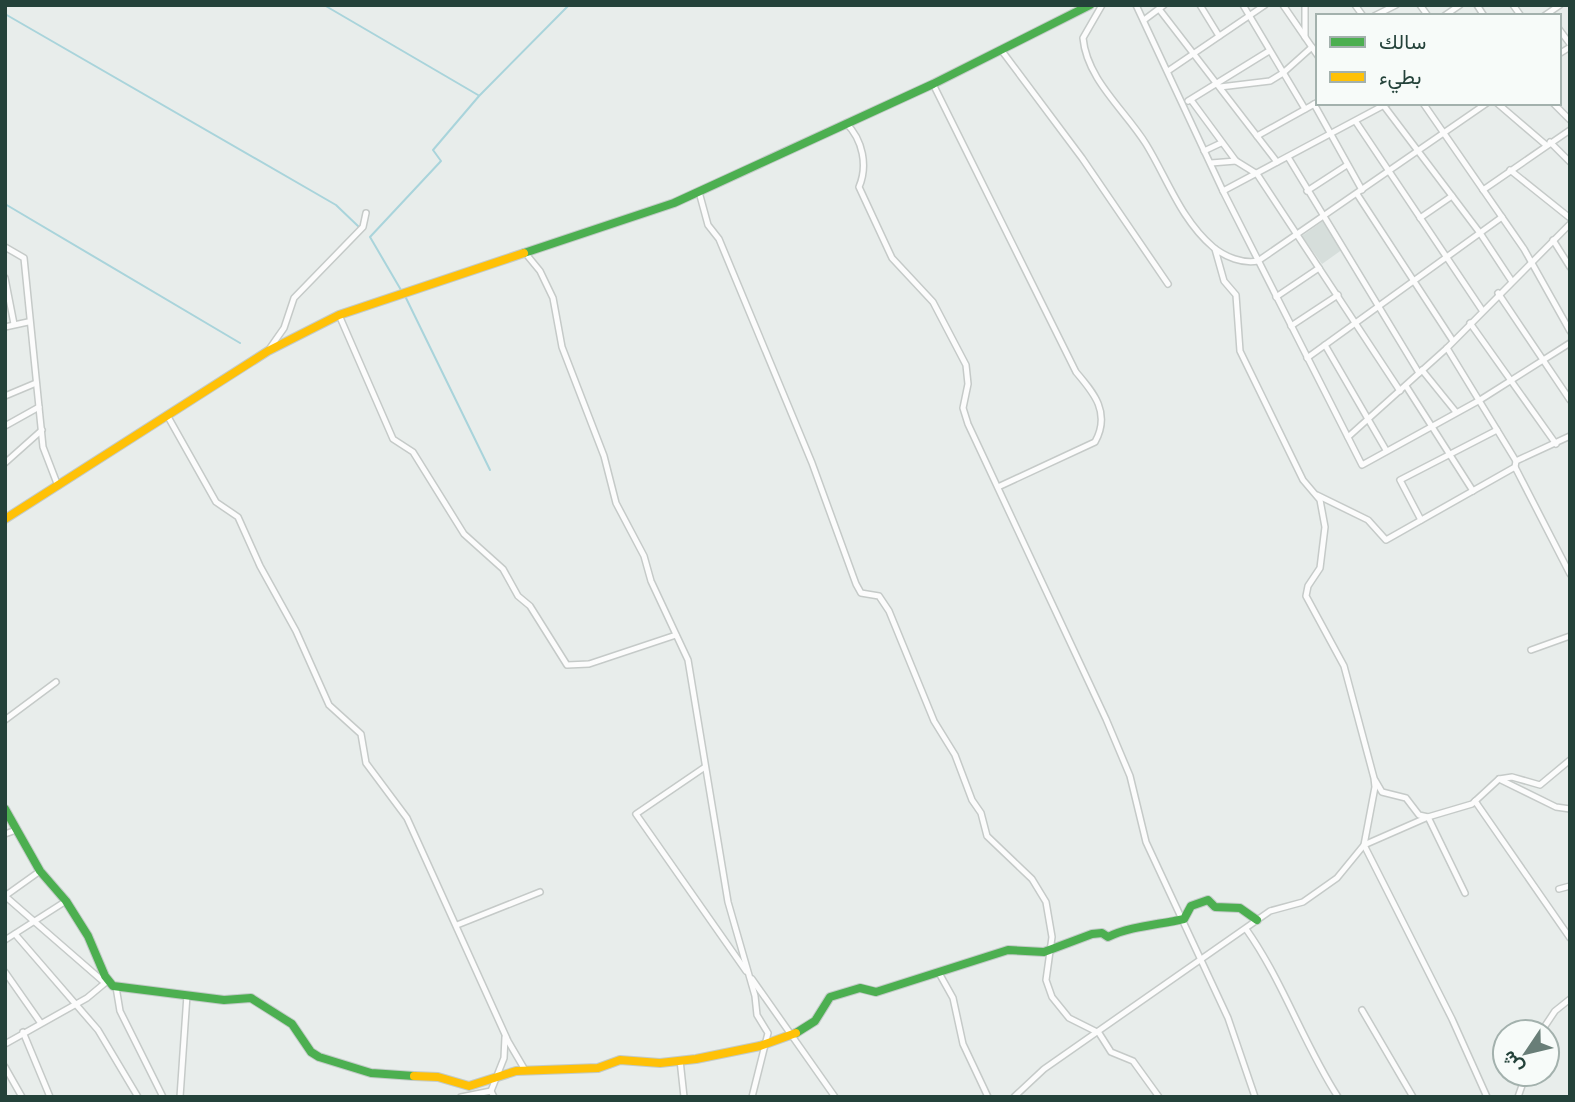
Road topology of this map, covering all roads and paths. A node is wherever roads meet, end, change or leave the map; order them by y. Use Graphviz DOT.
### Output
graph roads {
  1 [pos="1090,5"];
  2 [pos="1102,5"];
  3 [pos="1136,5"];
  4 [pos="1200,5"];
  5 [pos="1243,5"];
  6 [pos="1265,5"];
  7 [pos="1283,5"];
  8 [pos="1304,5"];
  9 [pos="1396,5"];
  10 [pos="1162,7"];
  11 [pos="1378,14"];
  12 [pos="1249,16"];
  13 [pos="1144,20"];
  14 [pos="1219,36"];
  15 [pos="1305,37"];
  16 [pos="1312,47"];
  17 [pos="1566,49"];
  18 [pos="1002,51"];
  19 [pos="1269,51"];
  20 [pos="1316,53"];
  21 [pos="1194,54"];
  22 [pos="1570,59"];
  23 [pos="1168,71"];
  24 [pos="1283,74"];
  25 [pos="933,83"];
  26 [pos="1219,85"];
  27 [pos="1191,100"];
  28 [pos="1316,103"];
  29 [pos="1182,104"];
  30 [pos="1317,105"];
  31 [pos="1386,105"];
  32 [pos="1424,105"];
  33 [pos="1484,105"];
  34 [pos="1500,105"];
  35 [pos="1555,105"];
  36 [pos="1306,109"];
  37 [pos="1570,120"];
  38 [pos="1356,122"];
  39 [pos="846,123"];
  40 [pos="1570,130"];
  41 [pos="1444,134"];
  42 [pos="1331,135"];
  43 [pos="1257,136"];
  44 [pos="1221,143"];
  45 [pos="1548,143"];
  46 [pos="1204,151"];
  47 [pos="1417,151"];
  48 [pos="1288,157"];
  49 [pos="1236,162"];
  50 [pos="1277,162"];
  51 [pos="1570,162"];
  52 [pos="1210,163"];
  53 [pos="1347,165"];
  54 [pos="1510,170"];
  55 [pos="1389,171"];
  56 [pos="1257,174"];
  57 [pos="1483,190"];
  58 [pos="1223,191"];
  59 [pos="1307,191"];
  60 [pos="699,192"];
  61 [pos="1359,192"];
  62 [pos="1452,196"];
  63 [pos="366,213"];
  64 [pos="1323,217"];
  65 [pos="1420,218"];
  66 [pos="1502,218"];
  67 [pos="1570,218"];
  68 [pos="1570,224"];
  69 [pos="1480,233"];
  70 [pos="1296,235"];
  71 [pos="1553,240"];
  72 [pos="7,248"];
  73 [pos="1215,248"];
  74 [pos="526,254"];
  75 [pos="5,256"];
  76 [pos="1446,260"];
  77 [pos="1258,261"];
  78 [pos="1532,261"];
  79 [pos="1570,267"];
  80 [pos="1319,268"];
  81 [pos="5,278"];
  82 [pos="1511,280"];
  83 [pos="1414,282"];
  84 [pos="1168,284"];
  85 [pos="1499,293"];
  86 [pos="1338,295"];
  87 [pos="1276,298"];
  88 [pos="1379,307"];
  89 [pos="8,310"];
  90 [pos="1482,310"];
  91 [pos="339,315"];
  92 [pos="1567,320"];
  93 [pos="29,322"];
  94 [pos="1356,322"];
  95 [pos="1469,323"];
  96 [pos="14,324"];
  97 [pos="1291,326"];
  98 [pos="5,327"];
  99 [pos="1570,331"];
  100 [pos="1453,341"];
  101 [pos="1570,343"];
  102 [pos="1325,345"];
  103 [pos="1447,348"];
  104 [pos="268,351"];
  105 [pos="1307,358"];
  106 [pos="1544,360"];
  107 [pos="1421,372"];
  108 [pos="1510,381"];
  109 [pos="36,383"];
  110 [pos="1403,389"];
  111 [pos="5,396"];
  112 [pos="1480,400"];
  113 [pos="1570,400"];
  114 [pos="39,407"];
  115 [pos="1456,412"];
  116 [pos="167,415"];
  117 [pos="1368,419"];
  118 [pos="5,426"];
  119 [pos="1431,426"];
  120 [pos="43,429"];
  121 [pos="1497,430"];
  122 [pos="1570,436"];
  123 [pos="1348,437"];
  124 [pos="1556,444"];
  125 [pos="1386,450"];
  126 [pos="1448,454"];
  127 [pos="5,463"];
  128 [pos="1515,464"];
  129 [pos="58,486"];
  130 [pos="998,487"];
  131 [pos="1473,491"];
  132 [pos="1316,495"];
  133 [pos="5,519"];
  134 [pos="1421,520"];
  135 [pos="1570,574"];
  136 [pos="676,635"];
  137 [pos="1570,636"];
  138 [pos="1531,650"];
  139 [pos="56,682"];
  140 [pos="5,720"];
  141 [pos="1570,760"];
  142 [pos="705,767"];
  143 [pos="1374,778"];
  144 [pos="1499,779"];
  145 [pos="1475,801"];
  146 [pos="5,809"];
  147 [pos="1570,809"];
  148 [pos="1428,817"];
  149 [pos="16,830"];
  150 [pos="5,834"];
  151 [pos="1364,845"];
  152 [pos="40,871"];
  153 [pos="1570,886"];
  154 [pos="1559,889"];
  155 [pos="540,892"];
  156 [pos="1465,893"];
  157 [pos="5,896"];
  158 [pos="66,901"];
  159 [pos="1184,919"];
  160 [pos="1257,920"];
  161 [pos="33,923"];
  162 [pos="457,925"];
  163 [pos="1245,929"];
  164 [pos="15,934"];
  165 [pos="1570,938"];
  166 [pos="5,940"];
  167 [pos="1049,950"];
  168 [pos="1201,959"];
  169 [pos="5,972"];
  170 [pos="939,973"];
  171 [pos="749,975"];
  172 [pos="106,981"];
  173 [pos="116,987"];
  174 [pos="187,994"];
  175 [pos="1570,999"];
  176 [pos="75,1005"];
  177 [pos="1362,1010"];
  178 [pos="1550,1018"];
  179 [pos="40,1022"];
  180 [pos="23,1032"];
  181 [pos="505,1033"];
  182 [pos="792,1033"];
  183 [pos="1099,1033"];
  184 [pos="5,1043"];
  185 [pos="768,1043"];
  186 [pos="680,1060"];
  187 [pos="5,1067"];
  188 [pos="525,1070"];
  189 [pos="494,1078"];
  190 [pos="493,1094"];
  191 [pos="1335,1096"];
  192 [pos="22,1097"];
  193 [pos="50,1097"];
  194 [pos="138,1097"];
  195 [pos="163,1097"];
  196 [pos="180,1097"];
  197 [pos="461,1097"];
  198 [pos="684,1097"];
  199 [pos="752,1097"];
  200 [pos="835,1097"];
  201 [pos="988,1097"];
  202 [pos="1014,1097"];
  203 [pos="1159,1097"];
  204 [pos="1255,1097"];
  205 [pos="1413,1097"];
  206 [pos="1487,1097"];
  1 -- 18 [label="street"];
  2 -- 73 [label="street"];
  3 -- 13 [label="street"];
  4 -- 14 [label="street"];
  5 -- 12 [label="street"];
  6 -- 12 [label="street"];
  7 -- 15 [label="street"];
  8 -- 15 [label="street"];
  9 -- 11 [label="street"];
  10 -- 13 [label="street"];
  10 -- 21 [label="street"];
  12 -- 14 [label="street"];
  12 -- 19 [label="street"];
  13 -- 23 [label="street"];
  14 -- 21 [label="street"];
  15 -- 16 [label="street"];
  16 -- 20 [label="street"];
  16 -- 24 [label="street"];
  17 -- 22 [label="street"];
  18 -- 25 [label="street"];
  18 -- 84 [label="street"];
  19 -- 24 [label="street"];
  19 -- 26 [label="street"];
  21 -- 23 [label="street"];
  21 -- 26 [label="street"];
  23 -- 29 [label="street"];
  24 -- 26 [label="street"];
  24 -- 36 [label="street"];
  25 -- 39 [label="street"];
  25 -- 130 [label="street"];
  26 -- 27 [label="street"];
  26 -- 43 [label="street"];
  27 -- 29 [label="street"];
  27 -- 44 [label="street"];
  28 -- 36 [label="street"];
  29 -- 46 [label="street"];
  30 -- 42 [label="street"];
  31 -- 38 [label="street"];
  31 -- 47 [label="street"];
  32 -- 41 [label="street"];
  33 -- 41 [label="street"];
  34 -- 45 [label="street"];
  35 -- 37 [label="street"];
  36 -- 43 [label="street"];
  38 -- 42 [label="street"];
  38 -- 55 [label="street"];
  39 -- 60 [label="street"];
  39 -- 130 [label="street"];
  40 -- 45 [label="street"];
  41 -- 47 [label="street"];
  41 -- 57 [label="street"];
  42 -- 48 [label="street"];
  42 -- 53 [label="street"];
  43 -- 50 [label="street"];
  44 -- 46 [label="street"];
  44 -- 49 [label="street"];
  45 -- 51 [label="street"];
  45 -- 54 [label="street"];
  46 -- 52 [label="street"];
  47 -- 55 [label="street"];
  47 -- 62 [label="street"];
  48 -- 50 [label="street"];
  48 -- 59 [label="street"];
  49 -- 52 [label="street"];
  49 -- 56 [label="street"];
  50 -- 56 [label="street"];
  52 -- 58 [label="street"];
  53 -- 59 [label="street"];
  53 -- 61 [label="street"];
  54 -- 57 [label="street"];
  54 -- 67 [label="street"];
  55 -- 61 [label="street"];
  55 -- 65 [label="street"];
  56 -- 58 [label="street"];
  56 -- 70 [label="street"];
  57 -- 66 [label="street"];
  58 -- 77 [label="street"];
  59 -- 64 [label="street"];
  60 -- 74 [label="street"];
  60 -- 167 [label="street"];
  61 -- 64 [label="street"];
  61 -- 83 [label="street"];
  62 -- 65 [label="street"];
  62 -- 69 [label="street"];
  63 -- 104 [label="street"];
  64 -- 70 [label="street"];
  64 -- 88 [label="street"];
  65 -- 76 [label="street"];
  66 -- 69 [label="street"];
  66 -- 78 [label="street"];
  68 -- 71 [label="street"];
  69 -- 76 [label="street"];
  69 -- 82 [label="street"];
  70 -- 77 [label="street"];
  70 -- 80 [label="street"];
  71 -- 78 [label="street"];
  71 -- 79 [label="street"];
  72 -- 75 [label="street"];
  72 -- 93 [label="street"];
  73 -- 77 [label="street"];
  73 -- 132 [label="street"];
  74 -- 91 [label="street"];
  74 -- 136 [label="street"];
  76 -- 83 [label="street"];
  76 -- 90 [label="street"];
  77 -- 87 [label="street"];
  78 -- 82 [label="street"];
  78 -- 92 [label="street"];
  80 -- 86 [label="street"];
  80 -- 87 [label="street"];
  81 -- 89 [label="street"];
  82 -- 85 [label="street"];
  83 -- 88 [label="street"];
  83 -- 100 [label="street"];
  85 -- 90 [label="street"];
  85 -- 106 [label="street"];
  86 -- 94 [label="street"];
  86 -- 97 [label="street"];
  87 -- 97 [label="street"];
  88 -- 94 [label="street"];
  88 -- 107 [label="street"];
  89 -- 96 [label="street"];
  90 -- 95 [label="street"];
  91 -- 104 [label="street"];
  91 -- 136 [label="street"];
  92 -- 99 [label="street"];
  93 -- 96 [label="street"];
  93 -- 109 [label="street"];
  94 -- 102 [label="street"];
  94 -- 110 [label="street"];
  95 -- 100 [label="street"];
  95 -- 108 [label="street"];
  96 -- 98 [label="street"];
  97 -- 105 [label="street"];
  100 -- 103 [label="street"];
  101 -- 106 [label="street"];
  102 -- 105 [label="street"];
  102 -- 117 [label="street"];
  103 -- 107 [label="street"];
  103 -- 112 [label="street"];
  104 -- 116 [label="street"];
  105 -- 123 [label="street"];
  106 -- 108 [label="street"];
  106 -- 113 [label="street"];
  107 -- 110 [label="street"];
  107 -- 115 [label="street"];
  108 -- 112 [label="street"];
  108 -- 124 [label="street"];
  109 -- 111 [label="street"];
  109 -- 114 [label="street"];
  110 -- 117 [label="street"];
  110 -- 119 [label="street"];
  112 -- 115 [label="street"];
  112 -- 121 [label="street"];
  114 -- 118 [label="street"];
  114 -- 120 [label="street"];
  115 -- 119 [label="street"];
  116 -- 129 [label="street"];
  116 -- 162 [label="street"];
  117 -- 123 [label="street"];
  117 -- 125 [label="street"];
  119 -- 125 [label="street"];
  119 -- 126 [label="street"];
  120 -- 127 [label="street"];
  120 -- 129 [label="street"];
  121 -- 126 [label="street"];
  121 -- 128 [label="street"];
  122 -- 124 [label="street"];
  123 -- 125 [label="street"];
  124 -- 128 [label="street"];
  126 -- 131 [label="street"];
  126 -- 134 [label="street"];
  128 -- 131 [label="street"];
  128 -- 135 [label="street"];
  129 -- 133 [label="street"];
  130 -- 159 [label="street"];
  131 -- 134 [label="street"];
  132 -- 134 [label="street"];
  132 -- 143 [label="street"];
  136 -- 142 [label="street"];
  137 -- 138 [label="street"];
  139 -- 140 [label="street"];
  141 -- 144 [label="street"];
  142 -- 171 [label="street"];
  142 -- 171 [label="street"];
  143 -- 148 [label="street"];
  143 -- 151 [label="street"];
  144 -- 145 [label="street"];
  144 -- 147 [label="street"];
  145 -- 148 [label="street"];
  145 -- 165 [label="street"];
  146 -- 149 [label="street"];
  148 -- 151 [label="street"];
  148 -- 156 [label="street"];
  149 -- 150 [label="street"];
  149 -- 152 [label="street"];
  151 -- 160 [label="street"];
  151 -- 206 [label="street"];
  152 -- 157 [label="street"];
  152 -- 158 [label="street"];
  153 -- 154 [label="street"];
  155 -- 162 [label="street"];
  157 -- 161 [label="street"];
  158 -- 161 [label="street"];
  158 -- 172 [label="street"];
  159 -- 160 [label="street"];
  159 -- 167 [label="street"];
  159 -- 168 [label="street"];
  160 -- 163 [label="street"];
  161 -- 164 [label="street"];
  161 -- 172 [label="street"];
  162 -- 181 [label="street"];
  163 -- 168 [label="street"];
  163 -- 191 [label="street"];
  164 -- 166 [label="street"];
  164 -- 176 [label="street"];
  167 -- 170 [label="street"];
  167 -- 183 [label="street"];
  168 -- 183 [label="street"];
  168 -- 204 [label="street"];
  169 -- 179 [label="street"];
  170 -- 182 [label="street"];
  170 -- 201 [label="street"];
  171 -- 182 [label="street"];
  171 -- 185 [label="street"];
  172 -- 173 [label="street"];
  172 -- 176 [label="street"];
  173 -- 174 [label="street"];
  173 -- 195 [label="street"];
  174 -- 189 [label="street"];
  174 -- 196 [label="street"];
  175 -- 178 [label="street"];
  176 -- 179 [label="street"];
  176 -- 194 [label="street"];
  177 -- 205 [label="street"];
  179 -- 180 [label="street"];
  180 -- 184 [label="street"];
  180 -- 193 [label="street"];
  181 -- 188 [label="street"];
  181 -- 189 [label="street"];
  182 -- 185 [label="street"];
  182 -- 200 [label="street"];
  183 -- 202 [label="street"];
  183 -- 203 [label="street"];
  185 -- 186 [label="street"];
  185 -- 199 [label="street"];
  186 -- 188 [label="street"];
  186 -- 198 [label="street"];
  187 -- 192 [label="street"];
  188 -- 189 [label="street"];
  189 -- 190 [label="street"];
  190 -- 197 [label="street"];
}
